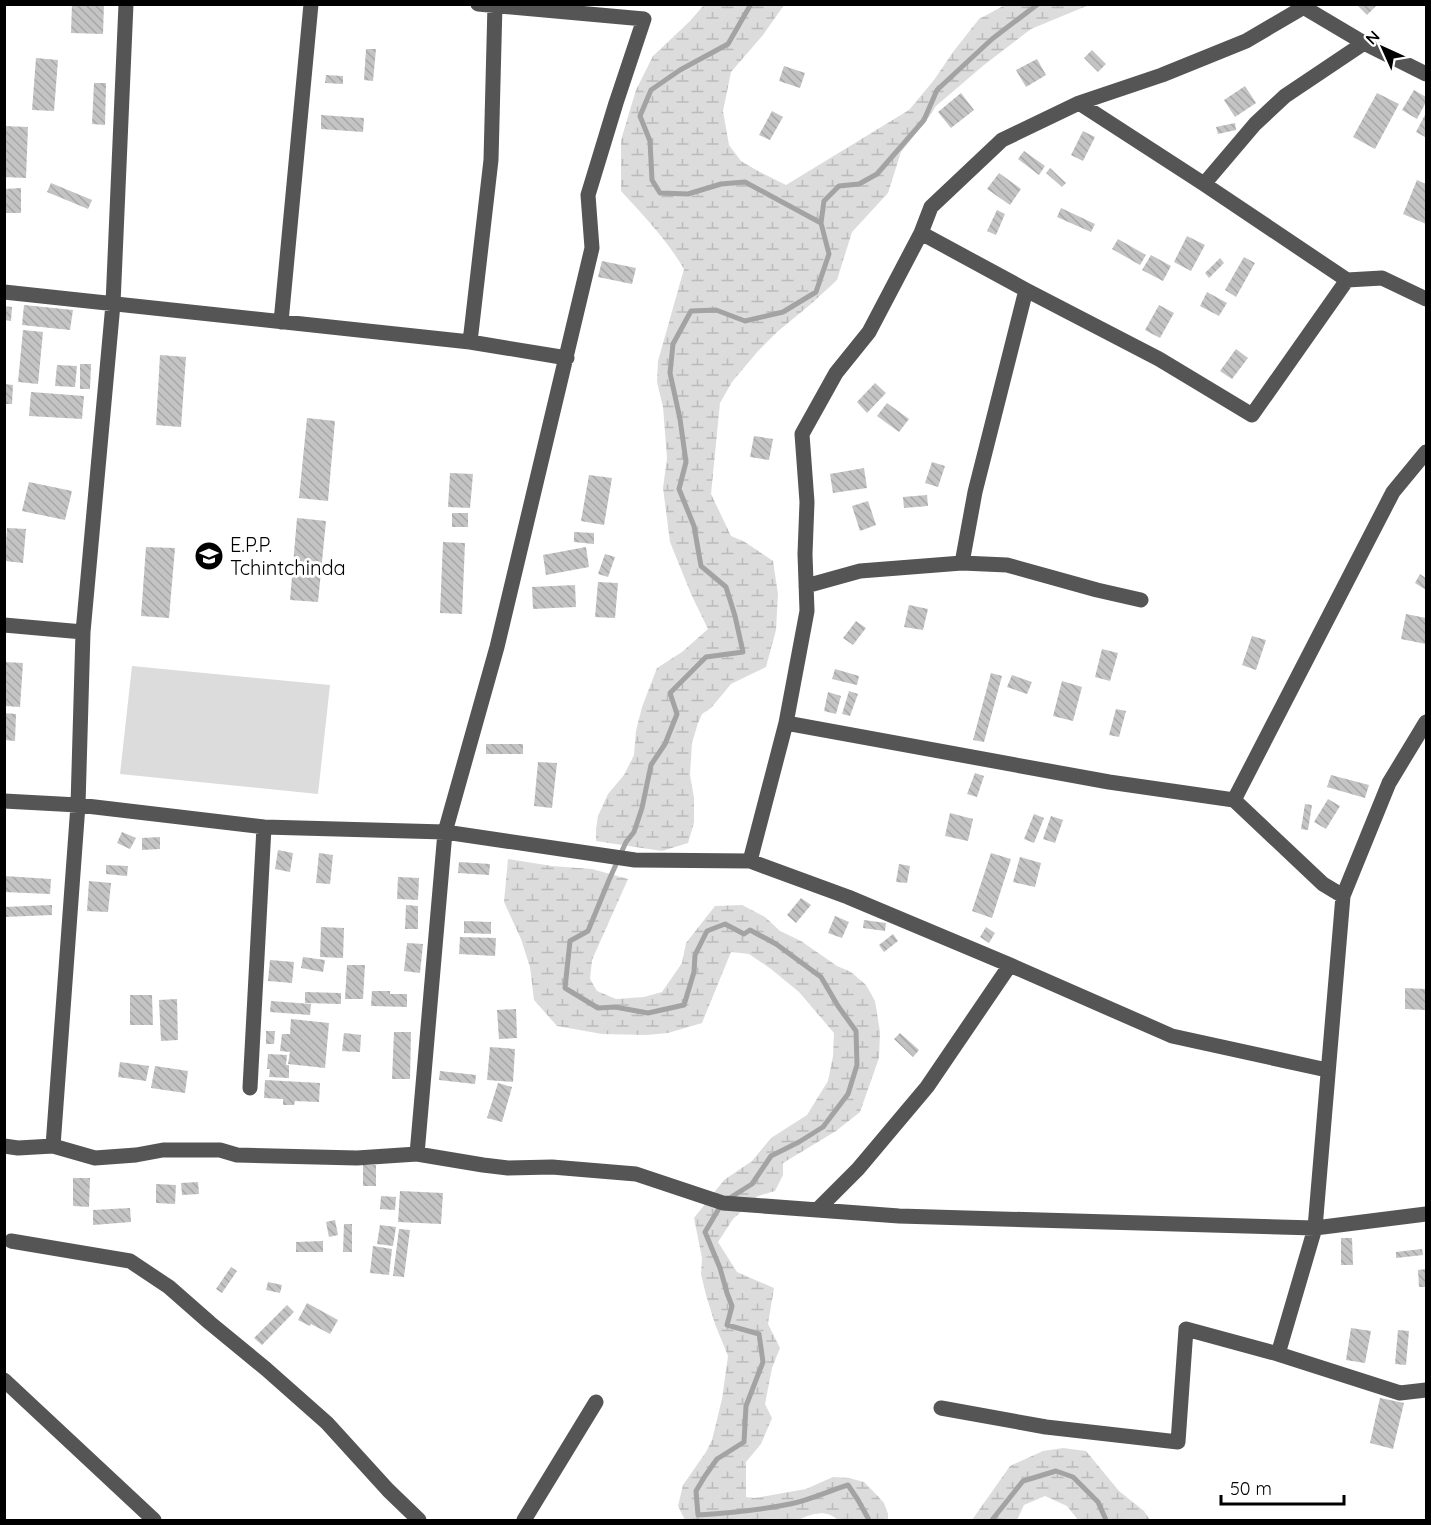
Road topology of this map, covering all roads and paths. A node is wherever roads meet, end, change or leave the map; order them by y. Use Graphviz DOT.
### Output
graph roads {
  1 [pos="126,4"];
  2 [pos="311,4"];
  3 [pos="478,4"];
  4 [pos="495,5"];
  5 [pos="1307,6"];
  6 [pos="1364,43"];
  7 [pos="1426,74"];
  8 [pos="1079,103"];
  9 [pos="1204,184"];
  10 [pos="921,233"];
  11 [pos="1347,280"];
  12 [pos="1026,290"];
  13 [pos="4,292"];
  14 [pos="1426,299"];
  15 [pos="113,304"];
  16 [pos="281,322"];
  17 [pos="470,342"];
  18 [pos="567,358"];
  19 [pos="1426,452"];
  20 [pos="962,563"];
  21 [pos="806,586"];
  22 [pos="1141,600"];
  23 [pos="4,624"];
  24 [pos="83,632"];
  25 [pos="1426,722"];
  26 [pos="786,723"];
  27 [pos="1234,800"];
  28 [pos="4,801"];
  29 [pos="78,805"];
  30 [pos="264,827"];
  31 [pos="445,832"];
  32 [pos="750,861"];
  33 [pos="1343,896"];
  34 [pos="1010,965"];
  35 [pos="1327,1070"];
  36 [pos="250,1088"];
  37 [pos="4,1146"];
  38 [pos="53,1146"];
  39 [pos="417,1154"];
  40 [pos="817,1210"];
  41 [pos="1426,1214"];
  42 [pos="1315,1228"];
  43 [pos="11,1241"];
  44 [pos="1278,1354"];
  45 [pos="4,1380"];
  46 [pos="1426,1390"];
  47 [pos="596,1402"];
  48 [pos="942,1408"];
  49 [pos="154,1521"];
  50 [pos="419,1521"];
  51 [pos="524,1521"];
  1 -- 15 [label="street"];
  2 -- 16 [label="street"];
  3 -- 4 [label="street"];
  4 -- 17 [label="street"];
  4 -- 18 [label="street"];
  5 -- 6 [label="street"];
  5 -- 8 [label="street"];
  6 -- 7 [label="street"];
  6 -- 9 [label="street"];
  8 -- 9 [label="street"];
  8 -- 10 [label="street"];
  9 -- 11 [label="street"];
  10 -- 12 [label="street"];
  10 -- 21 [label="street"];
  11 -- 12 [label="street"];
  11 -- 14 [label="street"];
  12 -- 20 [label="street"];
  13 -- 15 [label="street"];
  15 -- 16 [label="street"];
  15 -- 24 [label="street"];
  16 -- 17 [label="street"];
  17 -- 18 [label="street"];
  18 -- 31 [label="street"];
  19 -- 27 [label="street"];
  20 -- 21 [label="street"];
  20 -- 22 [label="street"];
  21 -- 26 [label="street"];
  23 -- 24 [label="street"];
  24 -- 29 [label="street"];
  25 -- 33 [label="street"];
  26 -- 27 [label="street"];
  26 -- 32 [label="street"];
  27 -- 33 [label="street"];
  28 -- 29 [label="street"];
  29 -- 30 [label="street"];
  29 -- 38 [label="street"];
  30 -- 31 [label="street"];
  30 -- 36 [label="street"];
  31 -- 32 [label="street"];
  31 -- 39 [label="street"];
  32 -- 34 [label="street"];
  33 -- 35 [label="street"];
  34 -- 35 [label="street"];
  34 -- 40 [label="street"];
  35 -- 42 [label="street"];
  37 -- 38 [label="street"];
  38 -- 39 [label="street"];
  39 -- 40 [label="street"];
  40 -- 42 [label="street"];
  41 -- 42 [label="street"];
  42 -- 44 [label="street"];
  43 -- 50 [label="street"];
  44 -- 46 [label="street"];
  44 -- 48 [label="street"];
  45 -- 49 [label="street"];
  47 -- 51 [label="street"];
}
